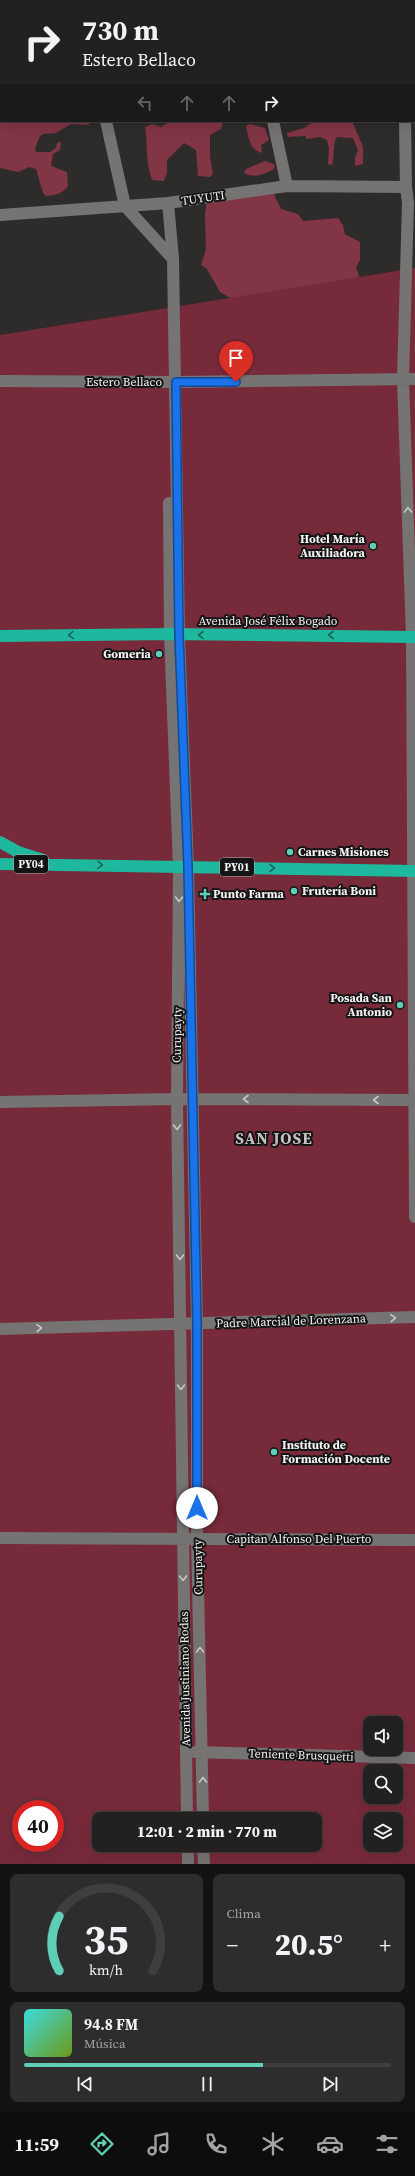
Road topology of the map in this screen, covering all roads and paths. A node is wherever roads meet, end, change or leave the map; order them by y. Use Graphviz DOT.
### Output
graph roads {
  1 [pos="106,122"];
  2 [pos="274,122"];
  3 [pos="405,122"];
  4 [pos="287,186"];
  5 [pos="406,187"];
  6 [pos="412,202"];
  7 [pos="168,203"];
  8 [pos="125,206"];
  9 [pos="0,215"];
  10 [pos="172,259"];
  11 [pos="407,377"];
  12 [pos="173,379"];
  13 [pos="0,381"];
  14 [pos="174,634"];
  15 [pos="0,636"];
  16 [pos="413,637"];
  17 [pos="0,842"];
  18 [pos="0,864"];
  19 [pos="62,864"];
  20 [pos="184,867"];
  21 [pos="414,871"];
  22 [pos="176,1099"];
  23 [pos="192,1099"];
  24 [pos="414,1100"];
  25 [pos="0,1102"];
  26 [pos="415,1217"];
  27 [pos="415,1317"];
  28 [pos="181,1324"];
  29 [pos="197,1324"];
  30 [pos="0,1329"];
  31 [pos="0,1538"];
  32 [pos="182,1539"];
  33 [pos="197,1539"];
  34 [pos="415,1540"];
  35 [pos="186,1751"];
  36 [pos="202,1752"];
  37 [pos="415,1758"];
  38 [pos="187,1812"];
  39 [pos="203,1812"];
  40 [pos="188,1852"];
  41 [pos="203,1852"];
  42 [pos="188,1864"];
  43 [pos="204,1864"];
  1 -- 8 [label="street"];
  2 -- 4 [label="street"];
  3 -- 5 [label="street"];
  4 -- 5 [label="street, TUYUTI"];
  4 -- 7 [label="street, TUYUTI"];
  5 -- 6 [label="street"];
  6 -- 11 [label="street"];
  7 -- 8 [label="street, TUYUTI"];
  7 -- 10 [label="street, Curupayty"];
  8 -- 9 [label="street, TUYUTI"];
  8 -- 10 [label="street"];
  10 -- 12 [label="street, Curupayty"];
  11 -- 12 [label="street, Estero Bellaco"];
  16 -- 11 [label="street, one-way"];
  12 -- 13 [label="street, Estero Bellaco"];
  12 -- 14 [label="street, Curupayty"];
  14 -- 15 [label="highway, Avenida José Félix Bogado, one-way"];
  16 -- 14 [label="highway, Avenida José Félix Bogado, one-way"];
  14 -- 20 [label="street, Curupayty"];
  16 -- 21 [label="street"];
  17 -- 19 [label="highway, PY01"];
  18 -- 19 [label="highway, PY04"];
  19 -- 20 [label="highway, PY01, one-way"];
  20 -- 21 [label="highway, PY01, one-way"];
  20 -- 22 [label="street, Curupayty, one-way"];
  20 -- 23 [label="street, Curupayty"];
  21 -- 24 [label="street"];
  22 -- 23 [label="street"];
  22 -- 25 [label="street"];
  22 -- 28 [label="street, Curupayty, one-way"];
  24 -- 23 [label="street, one-way"];
  23 -- 29 [label="street, Curupayty"];
  24 -- 26 [label="street"];
  29 -- 27 [label="street, Padre Marcial de Lorenzana, one-way"];
  28 -- 29 [label="street, Padre Marcial de Lorenzana"];
  30 -- 28 [label="street, Padre Marcial de Lorenzana, one-way"];
  28 -- 32 [label="street, Curupayty, one-way"];
  29 -- 33 [label="street, Curupayty"];
  31 -- 32 [label="street, Capitan Alfonso Del Puerto"];
  32 -- 33 [label="street, Capitan Alfonso Del Puerto"];
  32 -- 35 [label="street, Avenida Justiniano Rodas, one-way"];
  33 -- 34 [label="street, Capitan Alfonso Del Puerto"];
  36 -- 33 [label="street, Curupayty, one-way"];
  35 -- 36 [label="street, Teniente Brusquetti"];
  35 -- 38 [label="street, Avenida Justiniano Rodas"];
  36 -- 37 [label="street, Teniente Brusquetti"];
  39 -- 36 [label="street, Curupayty, one-way"];
  40 -- 42 [label="street"];
  41 -- 43 [label="street"];
}
